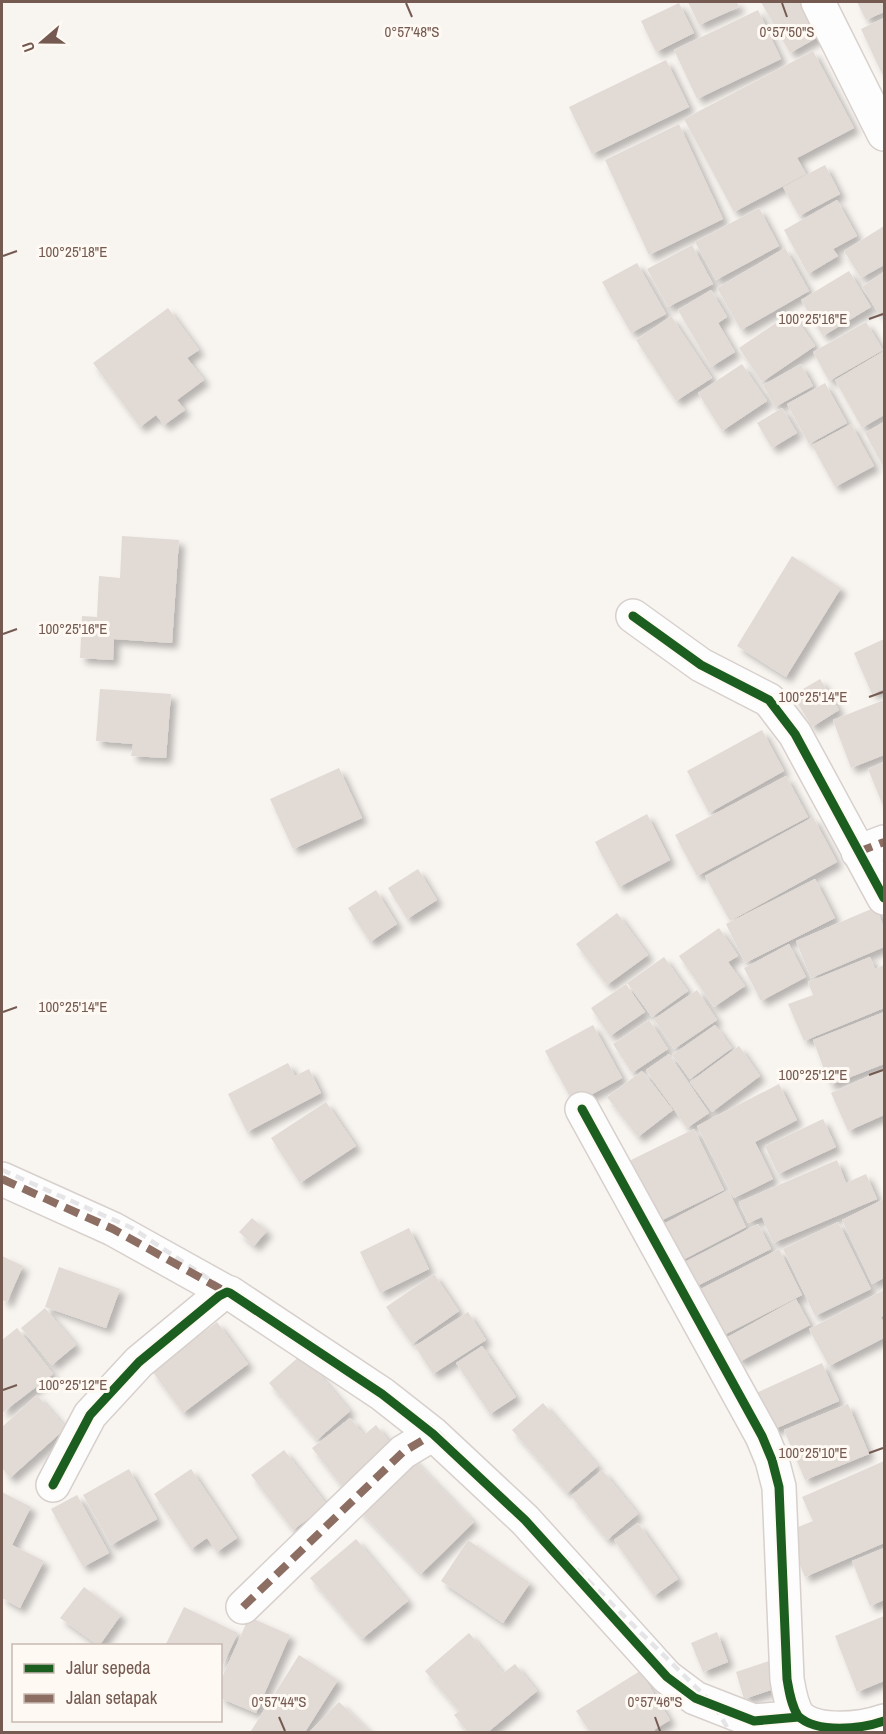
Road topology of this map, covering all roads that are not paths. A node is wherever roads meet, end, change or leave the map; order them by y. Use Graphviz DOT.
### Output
graph roads {
  1 [pos="818,2"];
  2 [pos="885,134"];
  3 [pos="633,616"];
  4 [pos="872,847"];
  5 [pos="885,898"];
  6 [pos="582,1109"];
  7 [pos="2,1179"];
  8 [pos="228,1293"];
  9 [pos="433,1434"];
  10 [pos="53,1485"];
  11 [pos="243,1607"];
  12 [pos="799,1717"];
  13 [pos="885,1720"];
  1 -- 2 [label="street"];
  3 -- 4 [label="street"];
  4 -- 5 [label="street"];
  6 -- 12 [label="street"];
  7 -- 8 [label="street"];
  8 -- 9 [label="street"];
  8 -- 10 [label="street"];
  9 -- 11 [label="street"];
  9 -- 12 [label="street"];
  12 -- 13 [label="street"];
}
